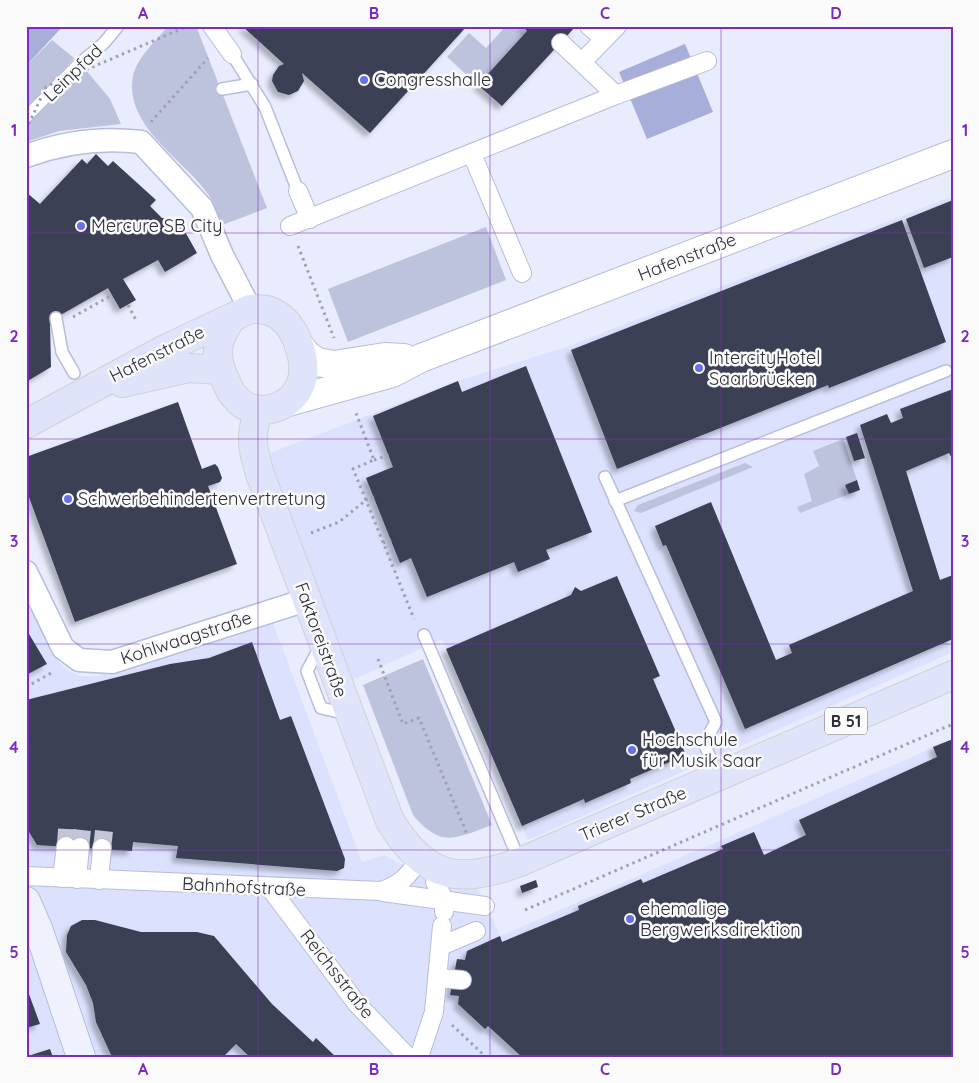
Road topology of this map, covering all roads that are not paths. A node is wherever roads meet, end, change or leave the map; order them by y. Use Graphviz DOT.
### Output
graph roads {
  1 [pos="118,26"];
  2 [pos="212,26"];
  3 [pos="589,26"];
  4 [pos="617,26"];
  5 [pos="604,39"];
  6 [pos="561,42"];
  7 [pos="232,54"];
  8 [pos="707,60"];
  9 [pos="582,62"];
  10 [pos="252,84"];
  11 [pos="222,89"];
  12 [pos="616,95"];
  13 [pos="26,117"];
  14 [pos="472,154"];
  15 [pos="953,154"];
  16 [pos="26,156"];
  17 [pos="298,191"];
  18 [pos="310,219"];
  19 [pos="290,226"];
  20 [pos="522,273"];
  21 [pos="241,313"];
  22 [pos="57,322"];
  23 [pos="299,345"];
  24 [pos="421,358"];
  25 [pos="221,370"];
  26 [pos="946,371"];
  27 [pos="79,382"];
  28 [pos="288,402"];
  29 [pos="258,410"];
  30 [pos="26,424"];
  31 [pos="606,477"];
  32 [pos="615,501"];
  33 [pos="26,572"];
  34 [pos="306,600"];
  35 [pos="421,631"];
  36 [pos="953,675"];
  37 [pos="718,777"];
  38 [pos="73,847"];
  39 [pos="106,849"];
  40 [pos="520,862"];
  41 [pos="428,869"];
  42 [pos="26,876"];
  43 [pos="69,878"];
  44 [pos="103,880"];
  45 [pos="270,888"];
  46 [pos="380,891"];
  47 [pos="26,902"];
  48 [pos="485,906"];
  49 [pos="444,913"];
  50 [pos="476,931"];
  51 [pos="441,946"];
  52 [pos="437,978"];
  53 [pos="462,980"];
  54 [pos="81,1057"];
  55 [pos="408,1057"];
  56 [pos="419,1057"];
  1 -- 13 [label="lane, Leinpfad"];
  2 -- 7 [label="street"];
  3 -- 5 [label="street"];
  4 -- 5 [label="street"];
  5 -- 9 [label="street"];
  6 -- 9 [label="street"];
  7 -- 10 [label="lane"];
  8 -- 12 [label="street"];
  9 -- 12 [label="street"];
  10 -- 11 [label="lane"];
  10 -- 17 [label="lane"];
  12 -- 14 [label="street"];
  14 -- 18 [label="street"];
  14 -- 20 [label="street"];
  15 -- 24 [label="street, Hafenstraße"];
  16 -- 21 [label="street"];
  17 -- 18 [label="street"];
  18 -- 19 [label="street"];
  21 -- 23 [label="main road"];
  21 -- 25 [label="main road"];
  21 -- 27 [label="main road, Hafenstraße"];
  22 -- 27 [label="lane"];
  23 -- 24 [label="street, Hafenstraße"];
  23 -- 28 [label="main road"];
  24 -- 28 [label="street, Hafenstraße"];
  25 -- 27 [label="main road, Hafenstraße"];
  25 -- 29 [label="main road"];
  26 -- 32 [label="lane"];
  27 -- 30 [label="main road, Hafenstraße"];
  28 -- 29 [label="main road"];
  29 -- 34 [label="main road, Faktoreistraße"];
  31 -- 32 [label="lane"];
  32 -- 37 [label="lane"];
  33 -- 34 [label="street, Kohlwaagstraße"];
  34 -- 41 [label="main road, Faktoreistraße"];
  35 -- 40 [label="lane"];
  36 -- 37 [label="main road, Trierer Straße / B 51"];
  37 -- 40 [label="main road, Trierer Straße / B 51"];
  38 -- 43 [label="street"];
  39 -- 44 [label="street"];
  40 -- 41 [label="main road, Trierer Straße / B 51"];
  41 -- 46 [label="street, Bahnhofstraße"];
  41 -- 49 [label="street"];
  42 -- 43 [label="street, Bahnhofstraße"];
  43 -- 44 [label="street, Bahnhofstraße"];
  44 -- 45 [label="street, Bahnhofstraße"];
  45 -- 46 [label="street, Bahnhofstraße"];
  45 -- 55 [label="street, Reichsstraße"];
  46 -- 49 [label="street, Bahnhofstraße"];
  47 -- 54 [label="main road"];
  48 -- 49 [label="street, Bahnhofstraße"];
  49 -- 51 [label="street"];
  50 -- 51 [label="street"];
  51 -- 52 [label="street"];
  52 -- 53 [label="street"];
  52 -- 56 [label="street"];
}
